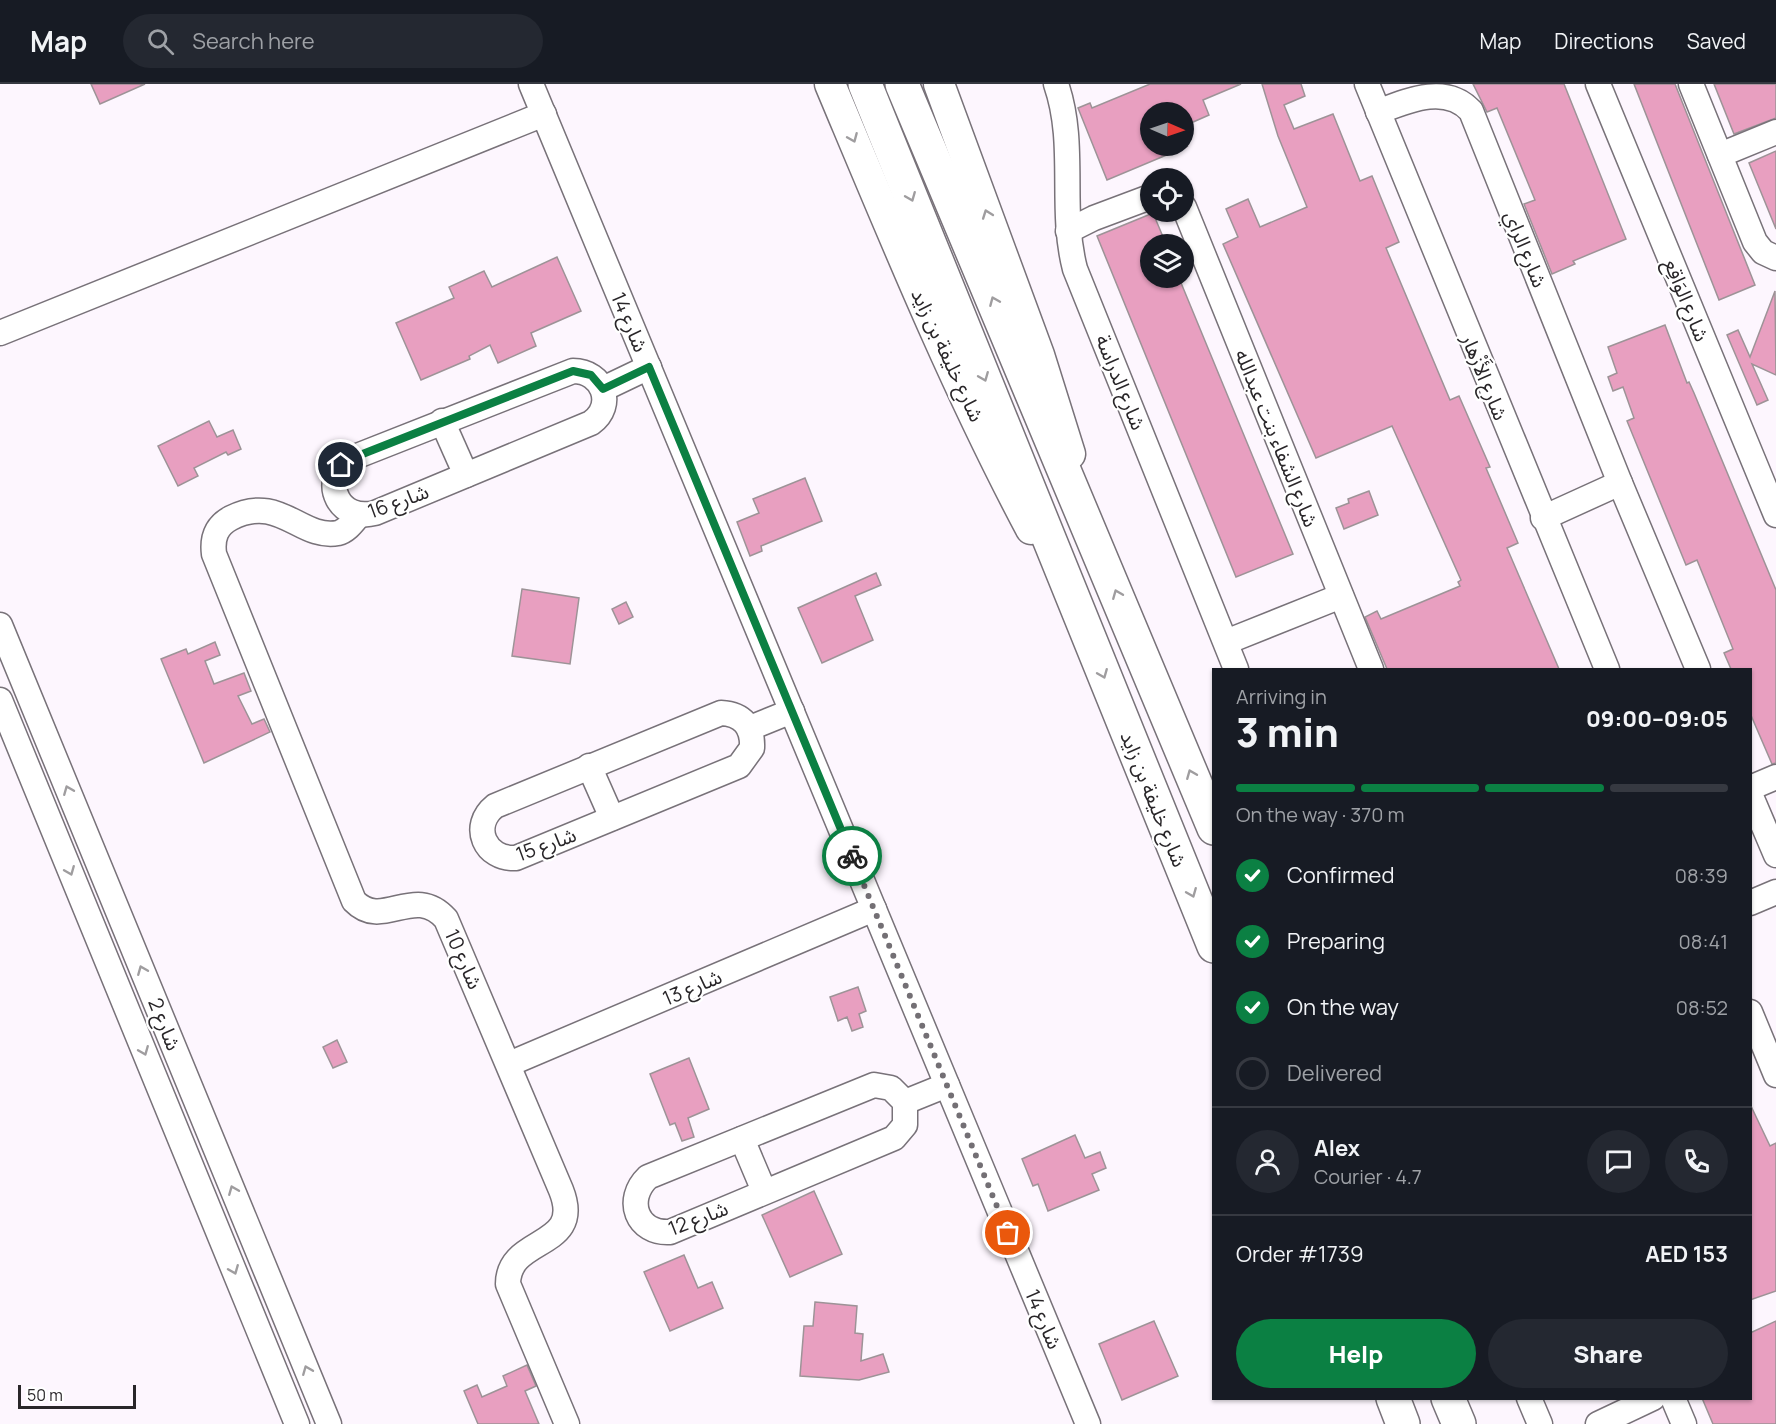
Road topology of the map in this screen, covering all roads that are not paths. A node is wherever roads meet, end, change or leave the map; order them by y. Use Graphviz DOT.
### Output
graph roads {
  1 [pos="531,84"];
  2 [pos="830,84"];
  3 [pos="865,84"];
  4 [pos="902,84"];
  5 [pos="939,84"];
  6 [pos="1056,84"];
  7 [pos="1367,84"];
  8 [pos="1598,84"];
  9 [pos="1691,84"];
  10 [pos="1377,112"];
  11 [pos="544,114"];
  12 [pos="1776,132"];
  13 [pos="1720,155"];
  14 [pos="1140,201"];
  15 [pos="1190,222"];
  16 [pos="1068,231"];
  17 [pos="1776,258"];
  18 [pos="0,333"];
  19 [pos="649,367"];
  20 [pos="603,389"];
  21 [pos="442,421"];
  22 [pos="466,475"];
  23 [pos="1620,483"];
  24 [pos="359,515"];
  25 [pos="1776,515"];
  26 [pos="1543,518"];
  27 [pos="1090,529"];
  28 [pos="1341,596"];
  29 [pos="1082,619"];
  30 [pos="0,625"];
  31 [pos="1226,642"];
  32 [pos="1236,668"];
  33 [pos="1371,668"];
  34 [pos="1607,668"];
  35 [pos="1698,668"];
  36 [pos="0,700"];
  37 [pos="792,711"];
  38 [pos="750,728"];
  39 [pos="589,766"];
  40 [pos="1776,777"];
  41 [pos="1752,787"];
  42 [pos="1752,799"];
  43 [pos="612,818"];
  44 [pos="1212,823"];
  45 [pos="1776,855"];
  46 [pos="1776,892"];
  47 [pos="1752,902"];
  48 [pos="874,909"];
  49 [pos="1212,941"];
  50 [pos="1752,1017"];
  51 [pos="510,1064"];
  52 [pos="1776,1075"];
  53 [pos="947,1084"];
  54 [pos="905,1102"];
  55 [pos="742,1139"];
  56 [pos="764,1191"];
  57 [pos="1394,1400"];
  58 [pos="1449,1400"];
  59 [pos="1530,1400"];
  60 [pos="1649,1400"];
  61 [pos="1674,1400"];
  62 [pos="297,1424"];
  63 [pos="329,1424"];
  64 [pos="567,1424"];
  65 [pos="1088,1424"];
  66 [pos="1403,1424"];
  67 [pos="1459,1424"];
  68 [pos="1540,1424"];
  69 [pos="1598,1424"];
  70 [pos="1684,1424"];
  1 -- 11 [label="street, شارع 14"];
  2 -- 29 [label="main road, شارع خليفة بن زايد, one-way"];
  3 -- 29 [label="highway, شارع خليفة بن زايد, one-way"];
  27 -- 4 [label="highway, one-way"];
  27 -- 5 [label="main road, one-way"];
  6 -- 16 [label="street, شارع الدراسة"];
  7 -- 10 [label="street, شارع الأَزْهار"];
  8 -- 25 [label="street, شارع الوَاقِع"];
  9 -- 13 [label="street"];
  10 -- 23 [label="street, شارع الراي"];
  10 -- 26 [label="street, شارع الأَزْهار"];
  11 -- 18 [label="street"];
  11 -- 19 [label="street, شارع 14"];
  12 -- 13 [label="street"];
  13 -- 17 [label="street"];
  14 -- 16 [label="street"];
  15 -- 28 [label="street, شارع الشفاء بنت عبدالله"];
  16 -- 31 [label="street, شارع الدراسة"];
  19 -- 20 [label="street"];
  19 -- 37 [label="street, شارع 14"];
  20 -- 21 [label="street, شارع 16"];
  20 -- 22 [label="street, شارع 16"];
  21 -- 22 [label="street"];
  21 -- 24 [label="street, شارع 16"];
  22 -- 24 [label="street, شارع 16"];
  23 -- 26 [label="street"];
  23 -- 35 [label="street, شارع الراي"];
  24 -- 51 [label="street, شارع 10"];
  26 -- 34 [label="street, شارع الأَزْهار"];
  44 -- 27 [label="highway, one-way"];
  28 -- 31 [label="street"];
  28 -- 33 [label="street, شارع الشفاء بنت عبدالله"];
  29 -- 49 [label="highway, شارع خليفة بن زايد, one-way"];
  63 -- 30 [label="street, شارع 2, one-way"];
  31 -- 32 [label="street, شارع الدراسة"];
  36 -- 62 [label="street, شارع 2, one-way"];
  37 -- 38 [label="street"];
  37 -- 48 [label="street, شارع 14"];
  38 -- 39 [label="street, شارع 15"];
  38 -- 43 [label="street, شارع 15"];
  39 -- 43 [label="street"];
  39 -- 43 [label="street, شارع 15"];
  40 -- 41 [label="street"];
  42 -- 45 [label="street"];
  46 -- 47 [label="street"];
  48 -- 51 [label="street, شارع 13"];
  48 -- 53 [label="street, شارع 14"];
  50 -- 52 [label="street"];
  51 -- 64 [label="street, شارع 10"];
  53 -- 54 [label="street"];
  53 -- 65 [label="street, شارع 14"];
  54 -- 55 [label="street, شارع 12"];
  54 -- 56 [label="street, شارع 12"];
  55 -- 56 [label="street"];
  55 -- 56 [label="street, شارع 12"];
  57 -- 66 [label="highway"];
  58 -- 67 [label="highway"];
  59 -- 68 [label="street"];
  60 -- 69 [label="street"];
  61 -- 70 [label="street"];
}
